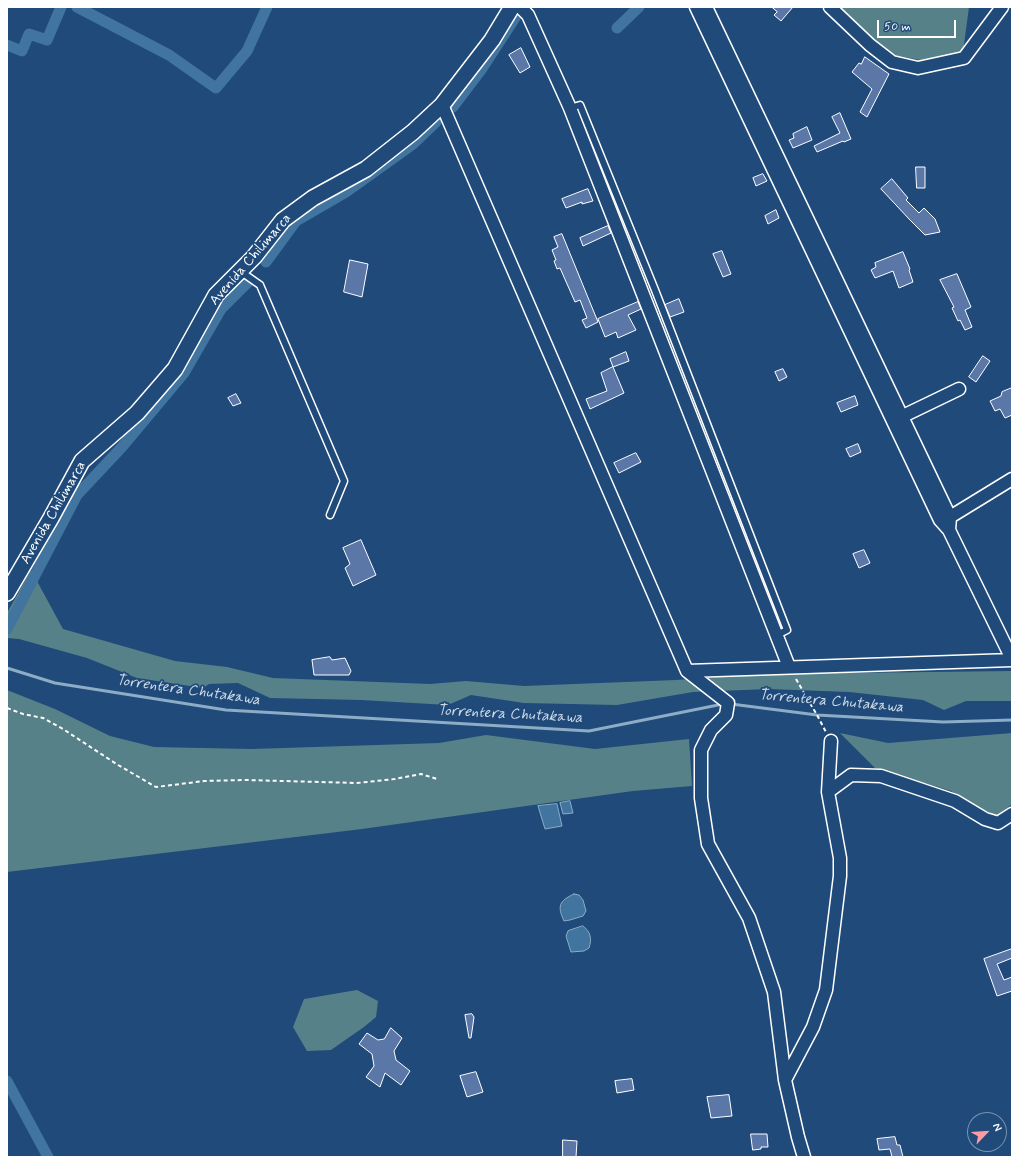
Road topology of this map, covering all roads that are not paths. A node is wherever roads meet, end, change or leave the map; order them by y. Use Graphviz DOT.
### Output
graph roads {
  1 [pos="512,7"];
  2 [pos="520,7"];
  3 [pos="696,7"];
  4 [pos="706,7"];
  5 [pos="830,7"];
  6 [pos="1002,7"];
  7 [pos="442,105"];
  8 [pos="240,272"];
  9 [pos="959,389"];
  10 [pos="903,416"];
  11 [pos="1012,480"];
  12 [pos="330,515"];
  13 [pos="950,523"];
  14 [pos="7,594"];
  15 [pos="1012,659"];
  16 [pos="789,667"];
  17 [pos="687,671"];
  18 [pos="831,741"];
  19 [pos="828,792"];
  20 [pos="1012,814"];
  21 [pos="785,1080"];
  22 [pos="804,1157"];
  1 -- 7 [label="street, Avenida Chilimarca"];
  2 -- 16 [label="street"];
  3 -- 13 [label="street"];
  4 -- 10 [label="street"];
  5 -- 6 [label="street"];
  7 -- 8 [label="street, Avenida Chilimarca"];
  7 -- 17 [label="street"];
  8 -- 12 [label="lane"];
  8 -- 14 [label="street, Avenida Chilimarca"];
  9 -- 10 [label="street"];
  10 -- 13 [label="street"];
  11 -- 13 [label="street"];
  13 -- 15 [label="street"];
  15 -- 16 [label="street"];
  16 -- 17 [label="street"];
  17 -- 21 [label="street"];
  18 -- 19 [label="street"];
  19 -- 20 [label="street"];
  19 -- 21 [label="street"];
  21 -- 22 [label="street"];
}
